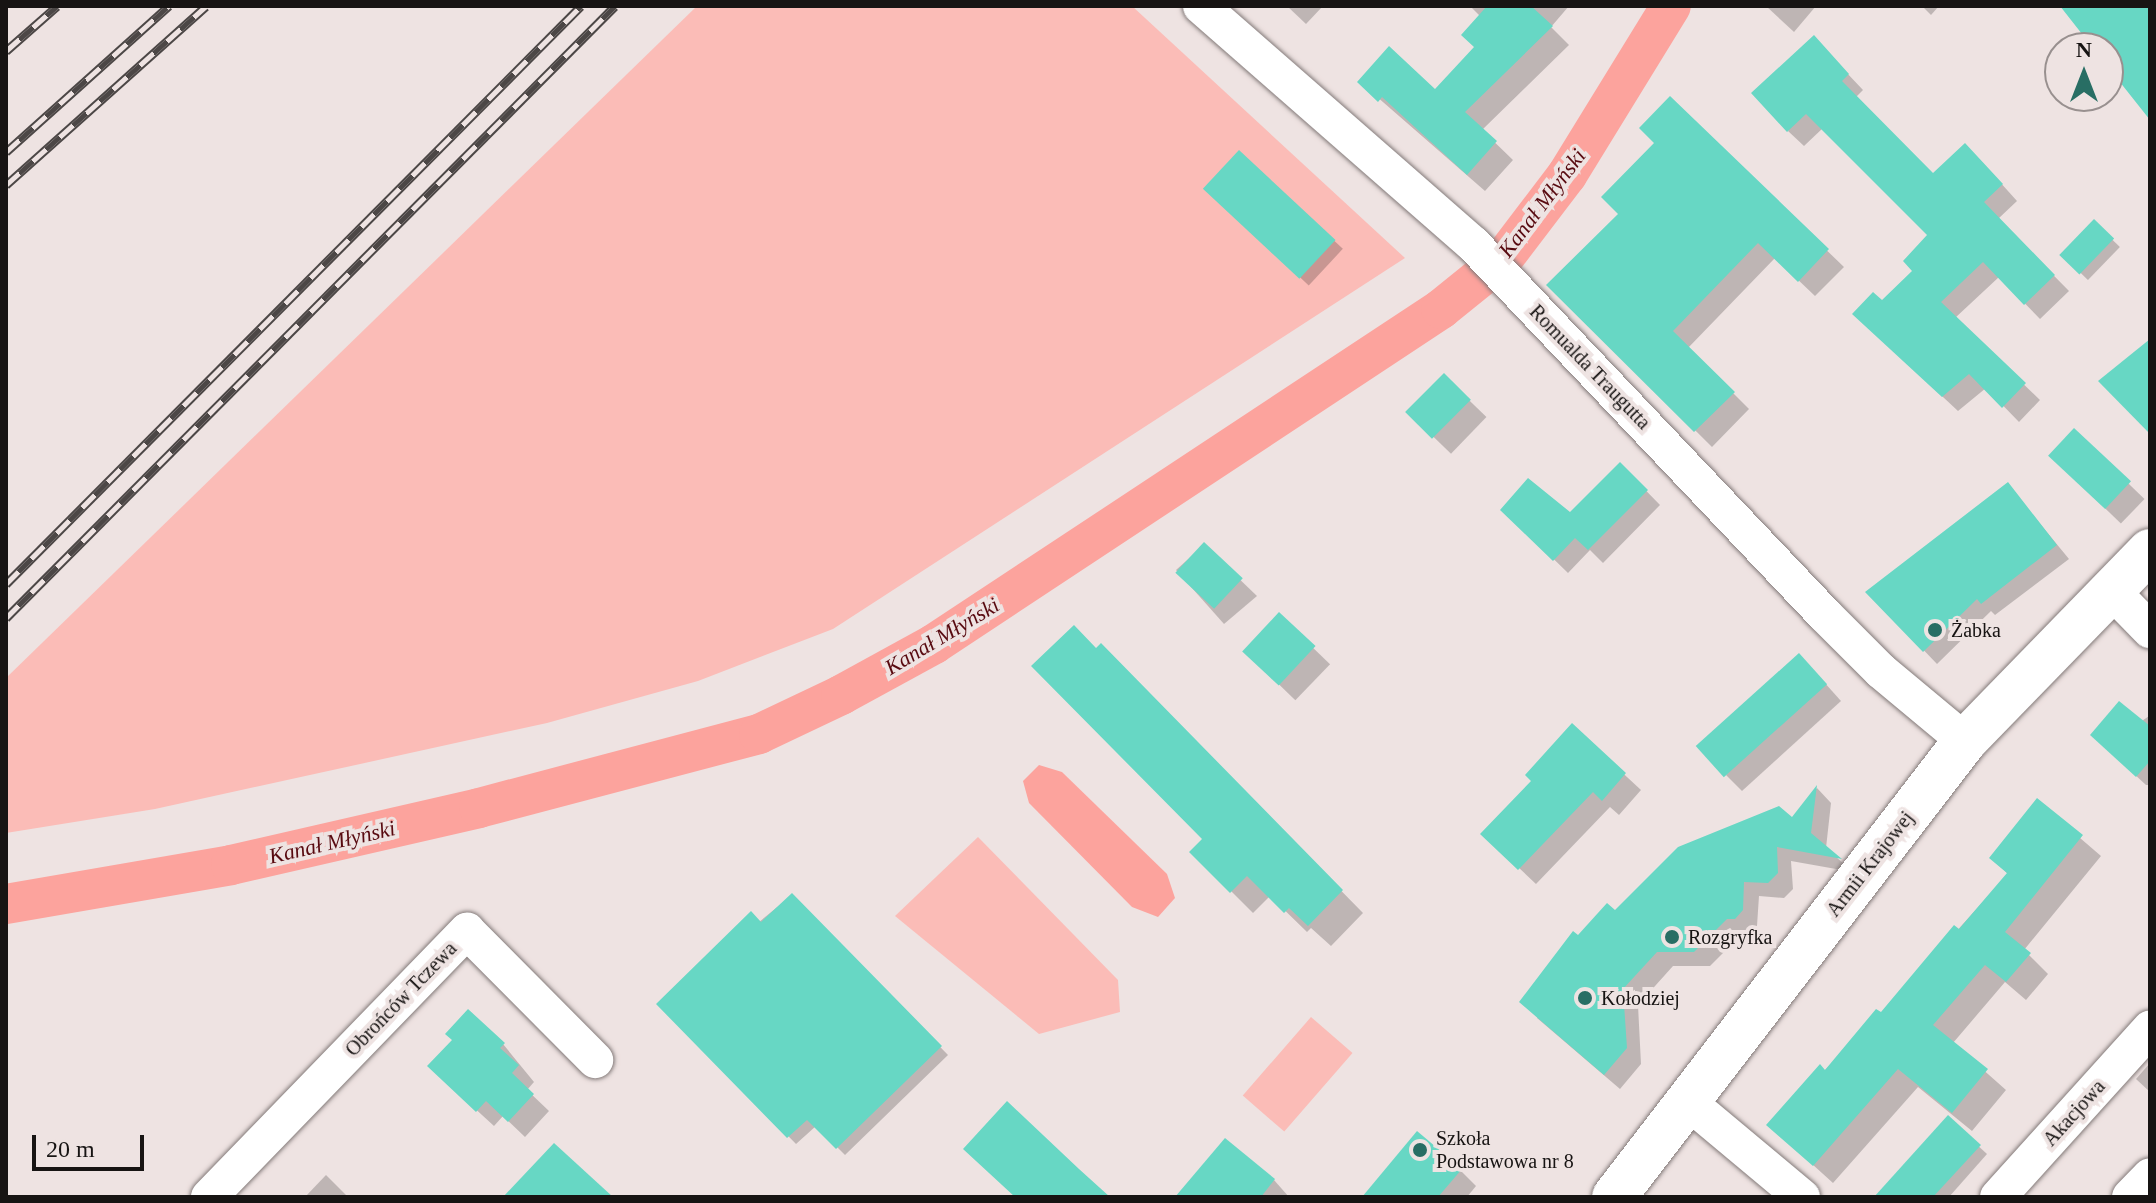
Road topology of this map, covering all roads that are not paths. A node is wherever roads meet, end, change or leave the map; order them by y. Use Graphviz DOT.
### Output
graph roads {
  1 [pos="1201,6"];
  2 [pos="2150,551"];
  3 [pos="2109,588"];
  4 [pos="2150,630"];
  5 [pos="1965,741"];
  6 [pos="2150,1029"];
  7 [pos="595,1060"];
  8 [pos="1687,1101"];
  9 [pos="2150,1176"];
  10 [pos="209,1197"];
  11 [pos="1614,1197"];
  12 [pos="1802,1197"];
  13 [pos="1998,1197"];
  14 [pos="2130,1197"];
  1 -- 5 [label="street, Romualda Traugutta"];
  2 -- 3 [label="street, Armii Krajowej"];
  3 -- 4 [label="street"];
  3 -- 5 [label="street, Armii Krajowej"];
  5 -- 8 [label="street, Armii Krajowej"];
  6 -- 13 [label="street, Akacjowa"];
  7 -- 10 [label="street, Obrońców Tczewa"];
  8 -- 11 [label="street, Armii Krajowej"];
  8 -- 12 [label="street"];
  9 -- 14 [label="street"];
}
